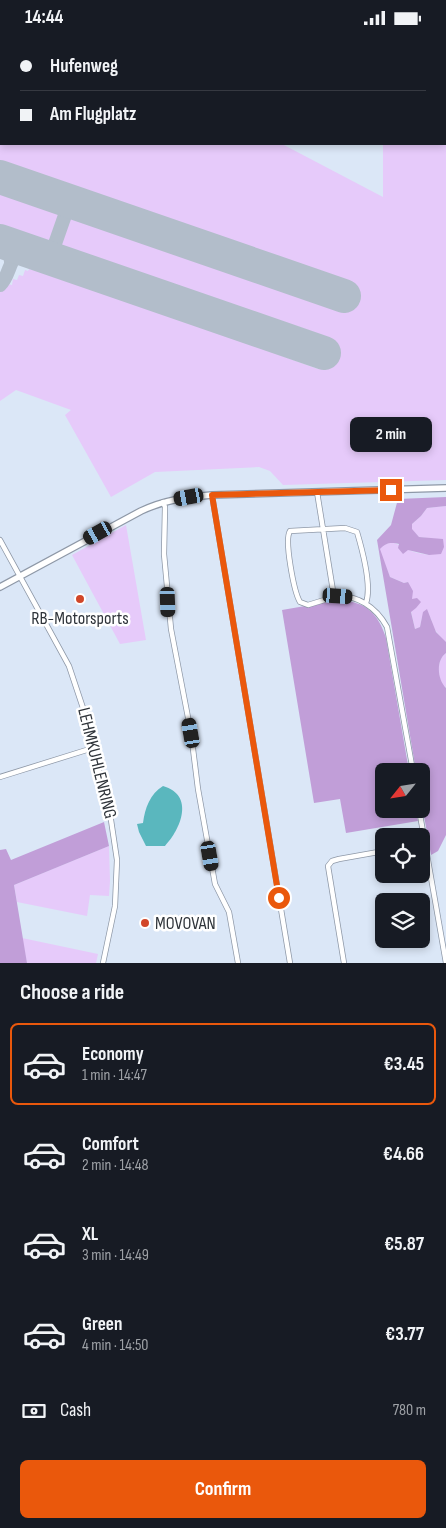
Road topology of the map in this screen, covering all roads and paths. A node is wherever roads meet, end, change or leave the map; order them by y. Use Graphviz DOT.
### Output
graph roads {
  1 [pos="446,488"];
  2 [pos="317,492"];
  3 [pos="212,495"];
  4 [pos="163,502"];
  5 [pos="323,528"];
  6 [pos="0,540"];
  7 [pos="20,576"];
  8 [pos="0,587"];
  9 [pos="334,597"];
  10 [pos="366,603"];
  11 [pos="93,748"];
  12 [pos="412,763"];
  13 [pos="0,777"];
  14 [pos="375,853"];
  15 [pos="430,881"];
  16 [pos="103,963"];
  17 [pos="238,963"];
  18 [pos="290,963"];
  19 [pos="344,963"];
  20 [pos="446,963"];
  1 -- 2 [label="street"];
  2 -- 3 [label="street"];
  2 -- 5 [label="street"];
  3 -- 4 [label="street"];
  3 -- 18 [label="street"];
  4 -- 7 [label="street"];
  4 -- 17 [label="street"];
  5 -- 9 [label="street"];
  5 -- 9 [label="street"];
  5 -- 10 [label="street"];
  6 -- 7 [label="street, LEHMKUHLENRING"];
  7 -- 8 [label="street"];
  7 -- 11 [label="street, LEHMKUHLENRING"];
  9 -- 10 [label="street"];
  10 -- 12 [label="street"];
  11 -- 13 [label="street"];
  11 -- 16 [label="street, LEHMKUHLENRING"];
  14 -- 19 [label="street"];
  15 -- 20 [label="street"];
}
